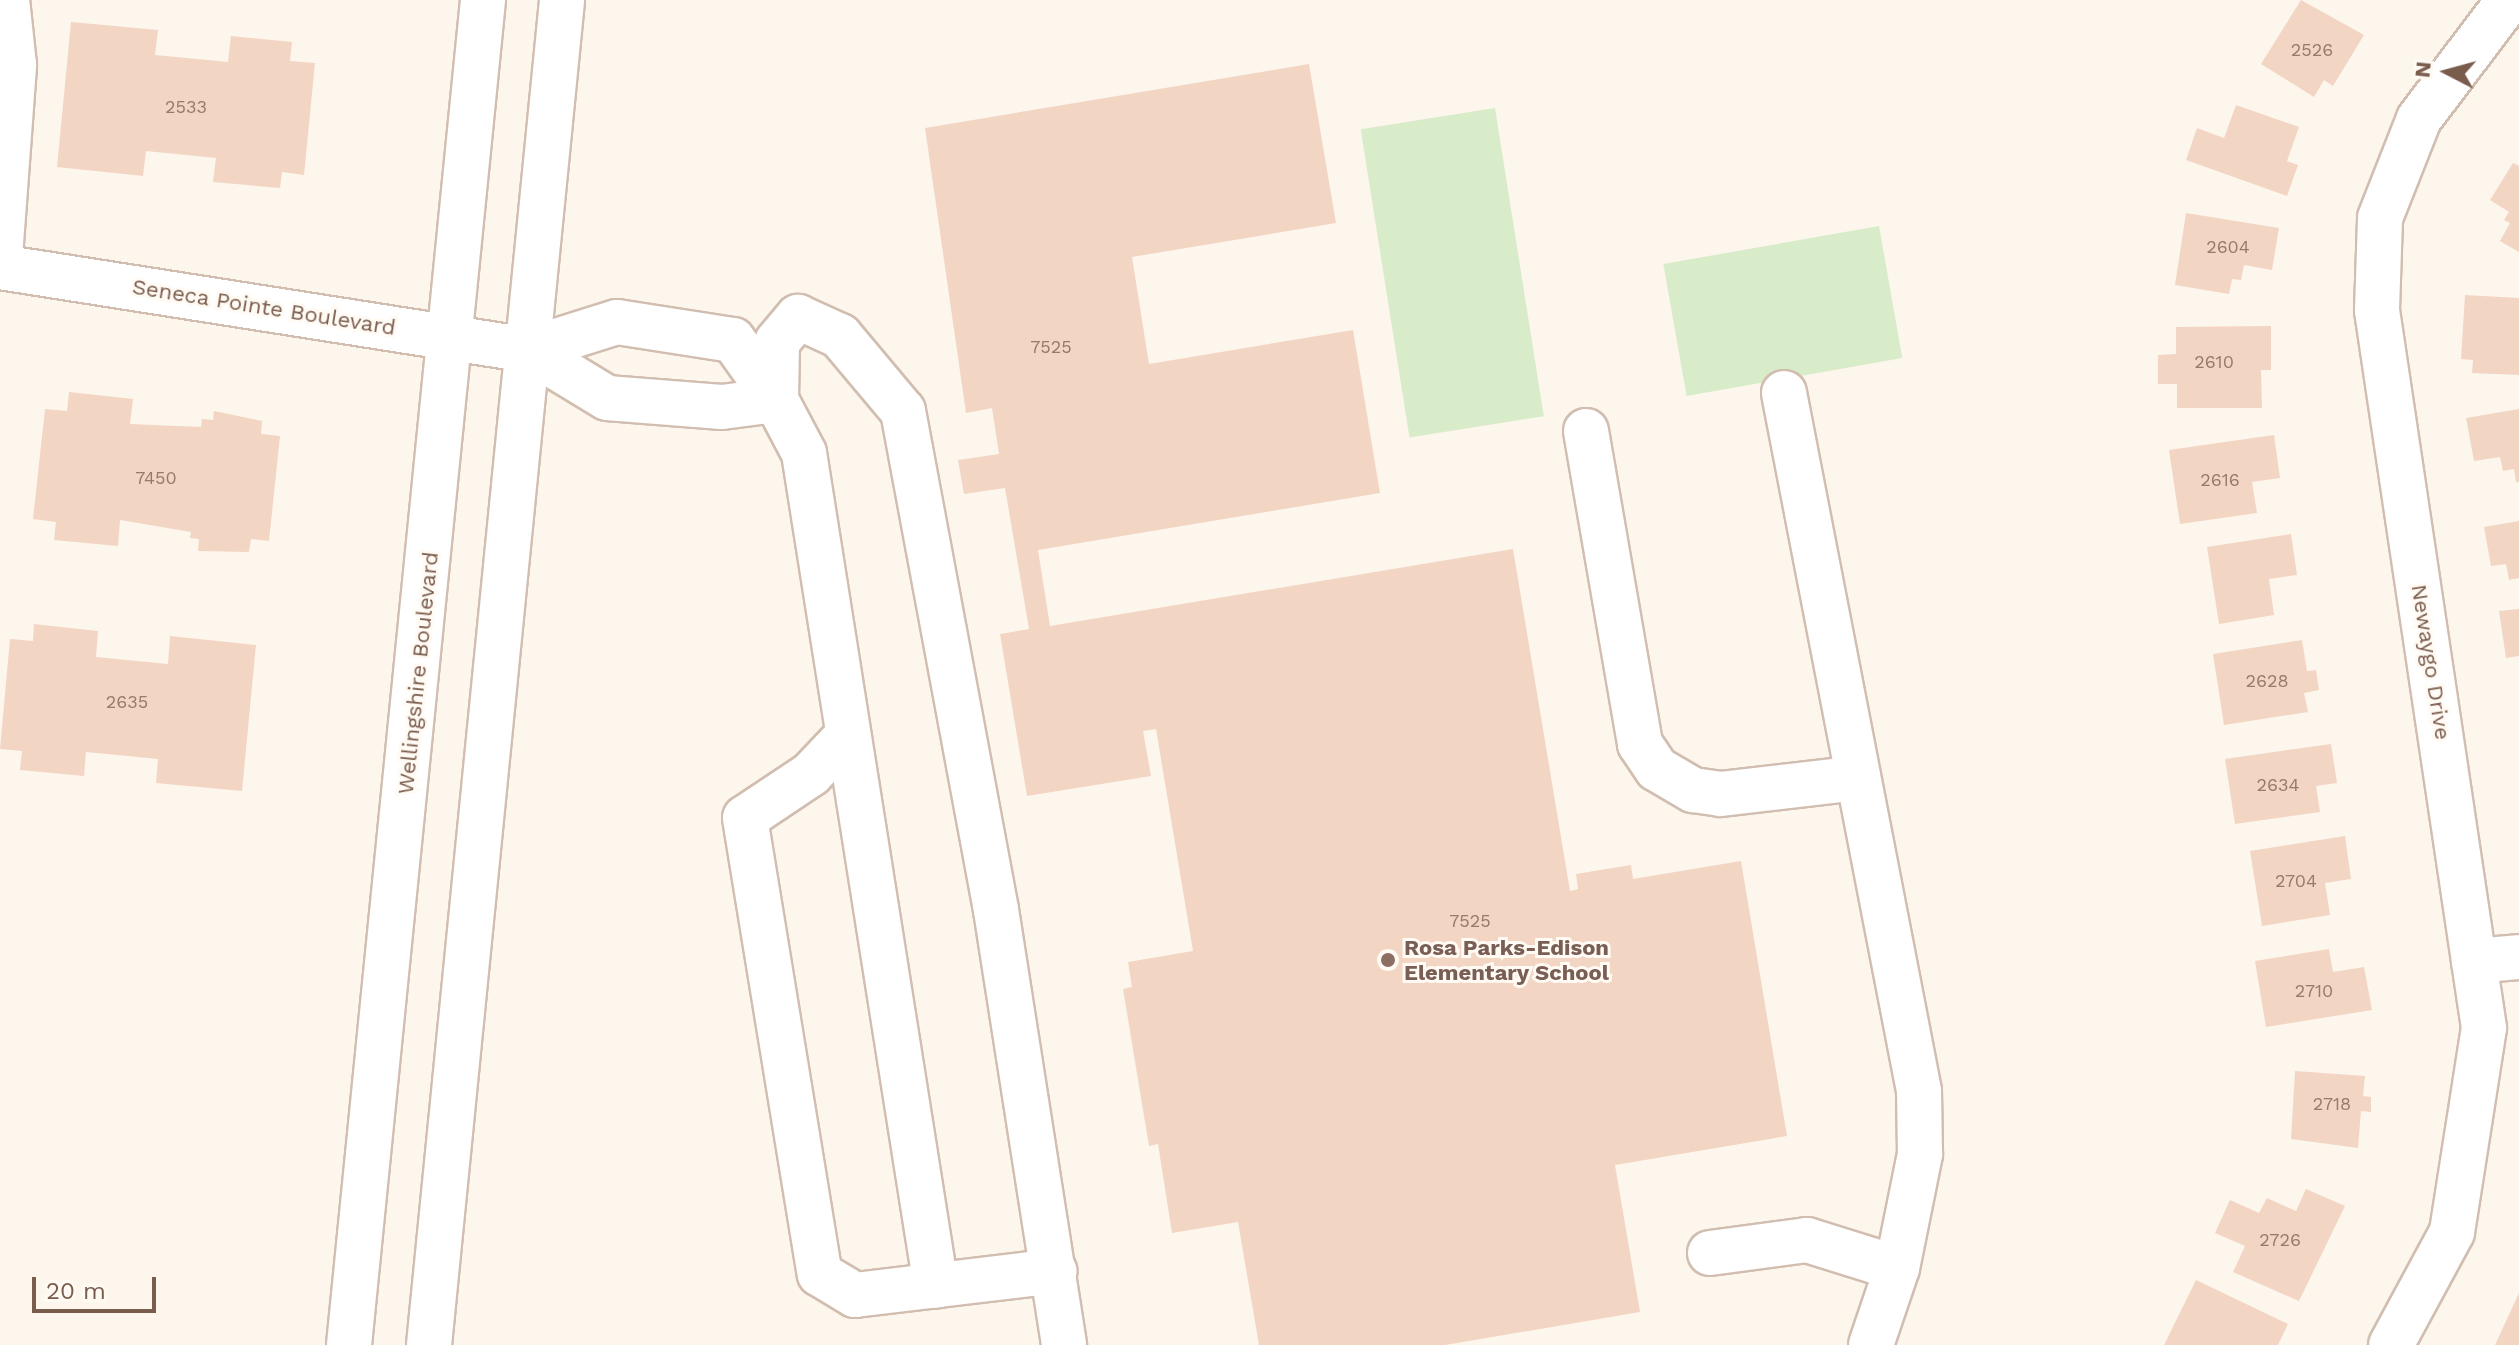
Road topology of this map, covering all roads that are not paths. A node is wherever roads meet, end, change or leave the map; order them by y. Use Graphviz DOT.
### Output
graph roads {
  1 [pos="7,0"];
  2 [pos="483,0"];
  3 [pos="562,0"];
  4 [pos="2509,0"];
  5 [pos="0,257"];
  6 [pos="0,267"];
  7 [pos="452,336"];
  8 [pos="528,350"];
  9 [pos="1784,393"];
  10 [pos="776,400"];
  11 [pos="1586,431"];
  12 [pos="848,735"];
  13 [pos="1858,778"];
  14 [pos="2519,957"];
  15 [pos="2474,961"];
  16 [pos="1710,1253"];
  17 [pos="1897,1268"];
  18 [pos="1055,1271"];
  19 [pos="936,1286"];
  20 [pos="349,1345"];
  21 [pos="429,1345"];
  22 [pos="1064,1345"];
  23 [pos="1871,1345"];
  24 [pos="2391,1345"];
  1 -- 5 [label="street"];
  2 -- 7 [label="street, Wellingshire Boulevard"];
  3 -- 8 [label="street"];
  4 -- 15 [label="street, Newaygo Drive"];
  6 -- 7 [label="street, Seneca Pointe Boulevard"];
  7 -- 8 [label="street, Seneca Pointe Boulevard"];
  7 -- 20 [label="street, Wellingshire Boulevard"];
  8 -- 10 [label="street"];
  8 -- 10 [label="street"];
  8 -- 21 [label="street"];
  9 -- 13 [label="street"];
  10 -- 12 [label="street"];
  10 -- 18 [label="street"];
  11 -- 13 [label="street"];
  12 -- 19 [label="street"];
  12 -- 19 [label="street"];
  13 -- 17 [label="street"];
  14 -- 15 [label="street"];
  15 -- 24 [label="street, Newaygo Drive"];
  16 -- 17 [label="street"];
  17 -- 23 [label="street"];
  18 -- 19 [label="street"];
  18 -- 22 [label="street"];
}
